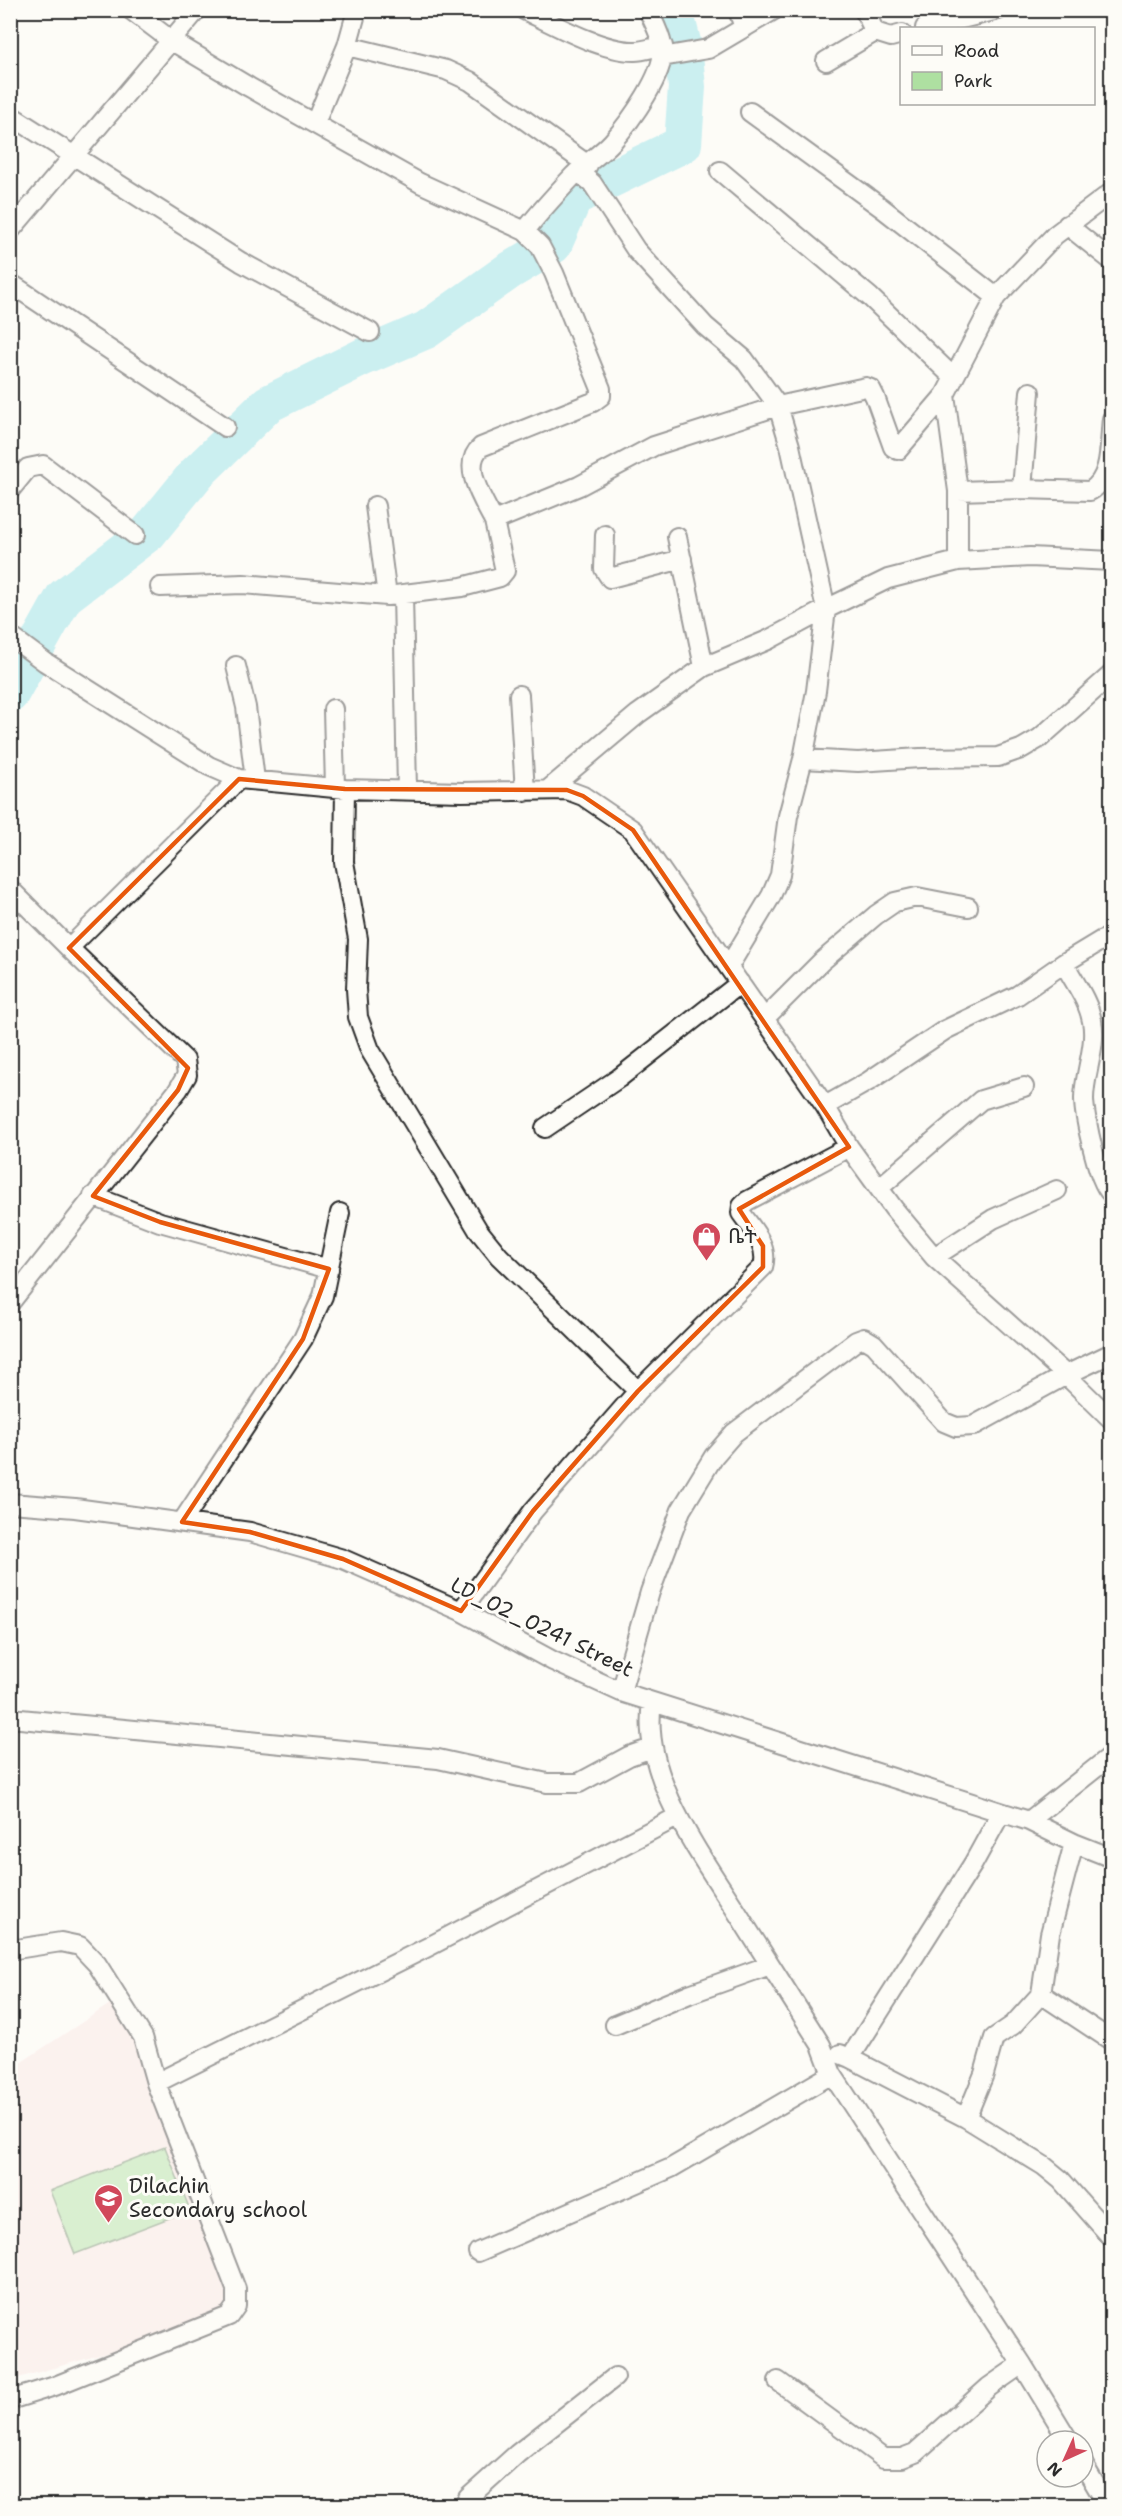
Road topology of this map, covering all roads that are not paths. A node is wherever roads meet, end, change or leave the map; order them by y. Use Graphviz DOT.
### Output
graph roads {
  1 [pos="132,10"];
  2 [pos="196,10"];
  3 [pos="357,10"];
  4 [pos="524,10"];
  5 [pos="648,10"];
  6 [pos="738,10"];
  7 [pos="774,10"];
  8 [pos="864,10"];
  9 [pos="998,10"];
  10 [pos="930,27"];
  11 [pos="744,28"];
  12 [pos="889,35"];
  13 [pos="172,41"];
  14 [pos="347,46"];
  15 [pos="900,50"];
  16 [pos="666,53"];
  17 [pos="826,61"];
  18 [pos="750,112"];
  19 [pos="10,115"];
  20 [pos="315,123"];
  21 [pos="74,156"];
  22 [pos="720,171"];
  23 [pos="590,179"];
  24 [pos="1112,192"];
  25 [pos="1067,225"];
  26 [pos="10,231"];
  27 [pos="525,231"];
  28 [pos="1112,261"];
  29 [pos="10,283"];
  30 [pos="996,297"];
  31 [pos="370,332"];
  32 [pos="953,376"];
  33 [pos="1030,392"];
  34 [pos="945,395"];
  35 [pos="778,406"];
  36 [pos="1112,419"];
  37 [pos="225,428"];
  38 [pos="1022,489"];
  39 [pos="10,490"];
  40 [pos="958,491"];
  41 [pos="375,506"];
  42 [pos="494,521"];
  43 [pos="135,535"];
  44 [pos="605,535"];
  45 [pos="677,537"];
  46 [pos="682,558"];
  47 [pos="958,561"];
  48 [pos="1112,561"];
  49 [pos="160,587"];
  50 [pos="395,595"];
  51 [pos="826,609"];
  52 [pos="10,636"];
  53 [pos="236,666"];
  54 [pos="704,667"];
  55 [pos="1112,674"];
  56 [pos="519,695"];
  57 [pos="333,709"];
  58 [pos="803,759"];
  59 [pos="247,780"];
  60 [pos="340,789"];
  61 [pos="549,789"];
  62 [pos="407,790"];
  63 [pos="525,792"];
  64 [pos="10,889"];
  65 [pos="968,907"];
  66 [pos="1108,942"];
  67 [pos="69,948"];
  68 [pos="1064,963"];
  69 [pos="729,966"];
  70 [pos="740,983"];
  71 [pos="764,1019"];
  72 [pos="1024,1087"];
  73 [pos="825,1106"];
  74 [pos="545,1128"];
  75 [pos="849,1147"];
  76 [pos="879,1188"];
  77 [pos="1057,1190"];
  78 [pos="1112,1194"];
  79 [pos="93,1197"];
  80 [pos="340,1213"];
  81 [pos="934,1257"];
  82 [pos="329,1269"];
  83 [pos="13,1294"];
  84 [pos="1112,1353"];
  85 [pos="1066,1375"];
  86 [pos="638,1391"];
  87 [pos="1112,1420"];
  88 [pos="10,1503"];
  89 [pos="182,1521"];
  90 [pos="461,1611"];
  91 [pos="621,1692"];
  92 [pos="652,1703"];
  93 [pos="10,1718"];
  94 [pos="652,1749"];
  95 [pos="1112,1755"];
  96 [pos="1000,1813"];
  97 [pos="677,1817"];
  98 [pos="1029,1821"];
  99 [pos="1074,1844"];
  100 [pos="1112,1858"];
  101 [pos="10,1950"];
  102 [pos="770,1965"];
  103 [pos="1041,1994"];
  104 [pos="615,2025"];
  105 [pos="1112,2041"];
  106 [pos="821,2045"];
  107 [pos="850,2058"];
  108 [pos="832,2074"];
  109 [pos="156,2083"];
  110 [pos="966,2118"];
  111 [pos="1112,2238"];
  112 [pos="478,2252"];
  113 [pos="1022,2364"];
  114 [pos="615,2377"];
  115 [pos="778,2381"];
  116 [pos="10,2400"];
  117 [pos="1062,2429"];
  118 [pos="1095,2484"];
  119 [pos="464,2505"];
  120 [pos="1108,2505"];
  1 -- 13 [label="street"];
  2 -- 13 [label="street"];
  3 -- 14 [label="street"];
  4 -- 16 [label="street"];
  5 -- 16 [label="street"];
  6 -- 11 [label="street"];
  7 -- 11 [label="street"];
  8 -- 12 [label="street"];
  9 -- 10 [label="street"];
  11 -- 16 [label="street"];
  12 -- 15 [label="street"];
  12 -- 17 [label="street"];
  13 -- 20 [label="street"];
  13 -- 21 [label="street"];
  14 -- 20 [label="street"];
  14 -- 23 [label="street"];
  16 -- 23 [label="street"];
  18 -- 30 [label="street"];
  19 -- 21 [label="street"];
  20 -- 27 [label="street"];
  21 -- 26 [label="street"];
  21 -- 31 [label="street"];
  22 -- 32 [label="street"];
  23 -- 27 [label="street"];
  23 -- 35 [label="street"];
  24 -- 25 [label="street"];
  25 -- 28 [label="street"];
  25 -- 30 [label="street"];
  27 -- 42 [label="street"];
  29 -- 37 [label="street"];
  30 -- 32 [label="street"];
  32 -- 34 [label="street"];
  33 -- 38 [label="street"];
  34 -- 35 [label="street"];
  34 -- 40 [label="street"];
  35 -- 42 [label="street"];
  35 -- 51 [label="street"];
  36 -- 38 [label="street"];
  38 -- 40 [label="street"];
  39 -- 43 [label="street"];
  40 -- 47 [label="street"];
  41 -- 50 [label="street"];
  42 -- 50 [label="street"];
  44 -- 46 [label="street"];
  45 -- 46 [label="street"];
  46 -- 54 [label="street"];
  47 -- 48 [label="street"];
  47 -- 51 [label="street"];
  49 -- 50 [label="street"];
  50 -- 62 [label="street"];
  51 -- 54 [label="street"];
  51 -- 58 [label="street"];
  52 -- 59 [label="street"];
  53 -- 59 [label="street"];
  54 -- 61 [label="street"];
  55 -- 58 [label="street"];
  56 -- 63 [label="street"];
  57 -- 60 [label="street"];
  58 -- 69 [label="street"];
  59 -- 60 [label="street"];
  59 -- 67 [label="street"];
  60 -- 62 [label="street"];
  60 -- 86 [label="street"];
  61 -- 63 [label="street"];
  61 -- 69 [label="street"];
  62 -- 63 [label="street"];
  64 -- 67 [label="street"];
  65 -- 71 [label="street"];
  66 -- 68 [label="street"];
  67 -- 79 [label="street"];
  68 -- 73 [label="street"];
  68 -- 78 [label="street"];
  69 -- 70 [label="street"];
  70 -- 71 [label="street"];
  70 -- 74 [label="street"];
  71 -- 73 [label="street"];
  72 -- 76 [label="street"];
  73 -- 75 [label="street"];
  75 -- 76 [label="street"];
  75 -- 86 [label="street"];
  76 -- 81 [label="street"];
  77 -- 81 [label="street"];
  79 -- 82 [label="street"];
  79 -- 83 [label="street"];
  80 -- 82 [label="street"];
  81 -- 85 [label="street"];
  82 -- 89 [label="street"];
  84 -- 85 [label="street"];
  85 -- 87 [label="street"];
  85 -- 91 [label="street"];
  86 -- 90 [label="street"];
  88 -- 89 [label="street, LD_02_0241 Street"];
  89 -- 90 [label="street, LD_02_0241 Street"];
  90 -- 91 [label="street, LD_02_0241 Street"];
  91 -- 92 [label="street, LD_02_0241 Street"];
  92 -- 94 [label="street"];
  92 -- 96 [label="street, LD_02_0241 Street"];
  93 -- 94 [label="street"];
  94 -- 97 [label="street"];
  95 -- 98 [label="street"];
  96 -- 98 [label="street, LD_02_0241 Street"];
  96 -- 107 [label="street"];
  97 -- 102 [label="street"];
  97 -- 109 [label="street"];
  98 -- 99 [label="street, LD_02_0241 Street"];
  99 -- 100 [label="street, LD_02_0241 Street"];
  99 -- 103 [label="street"];
  101 -- 109 [label="street"];
  102 -- 104 [label="street"];
  102 -- 106 [label="street"];
  103 -- 105 [label="street"];
  103 -- 110 [label="street"];
  106 -- 107 [label="street"];
  106 -- 108 [label="street"];
  107 -- 110 [label="street"];
  108 -- 112 [label="street"];
  108 -- 113 [label="street"];
  109 -- 116 [label="street"];
  110 -- 111 [label="street"];
  113 -- 115 [label="street"];
  113 -- 117 [label="street"];
  114 -- 119 [label="street"];
  118 -- 120 [label="street"];
}
